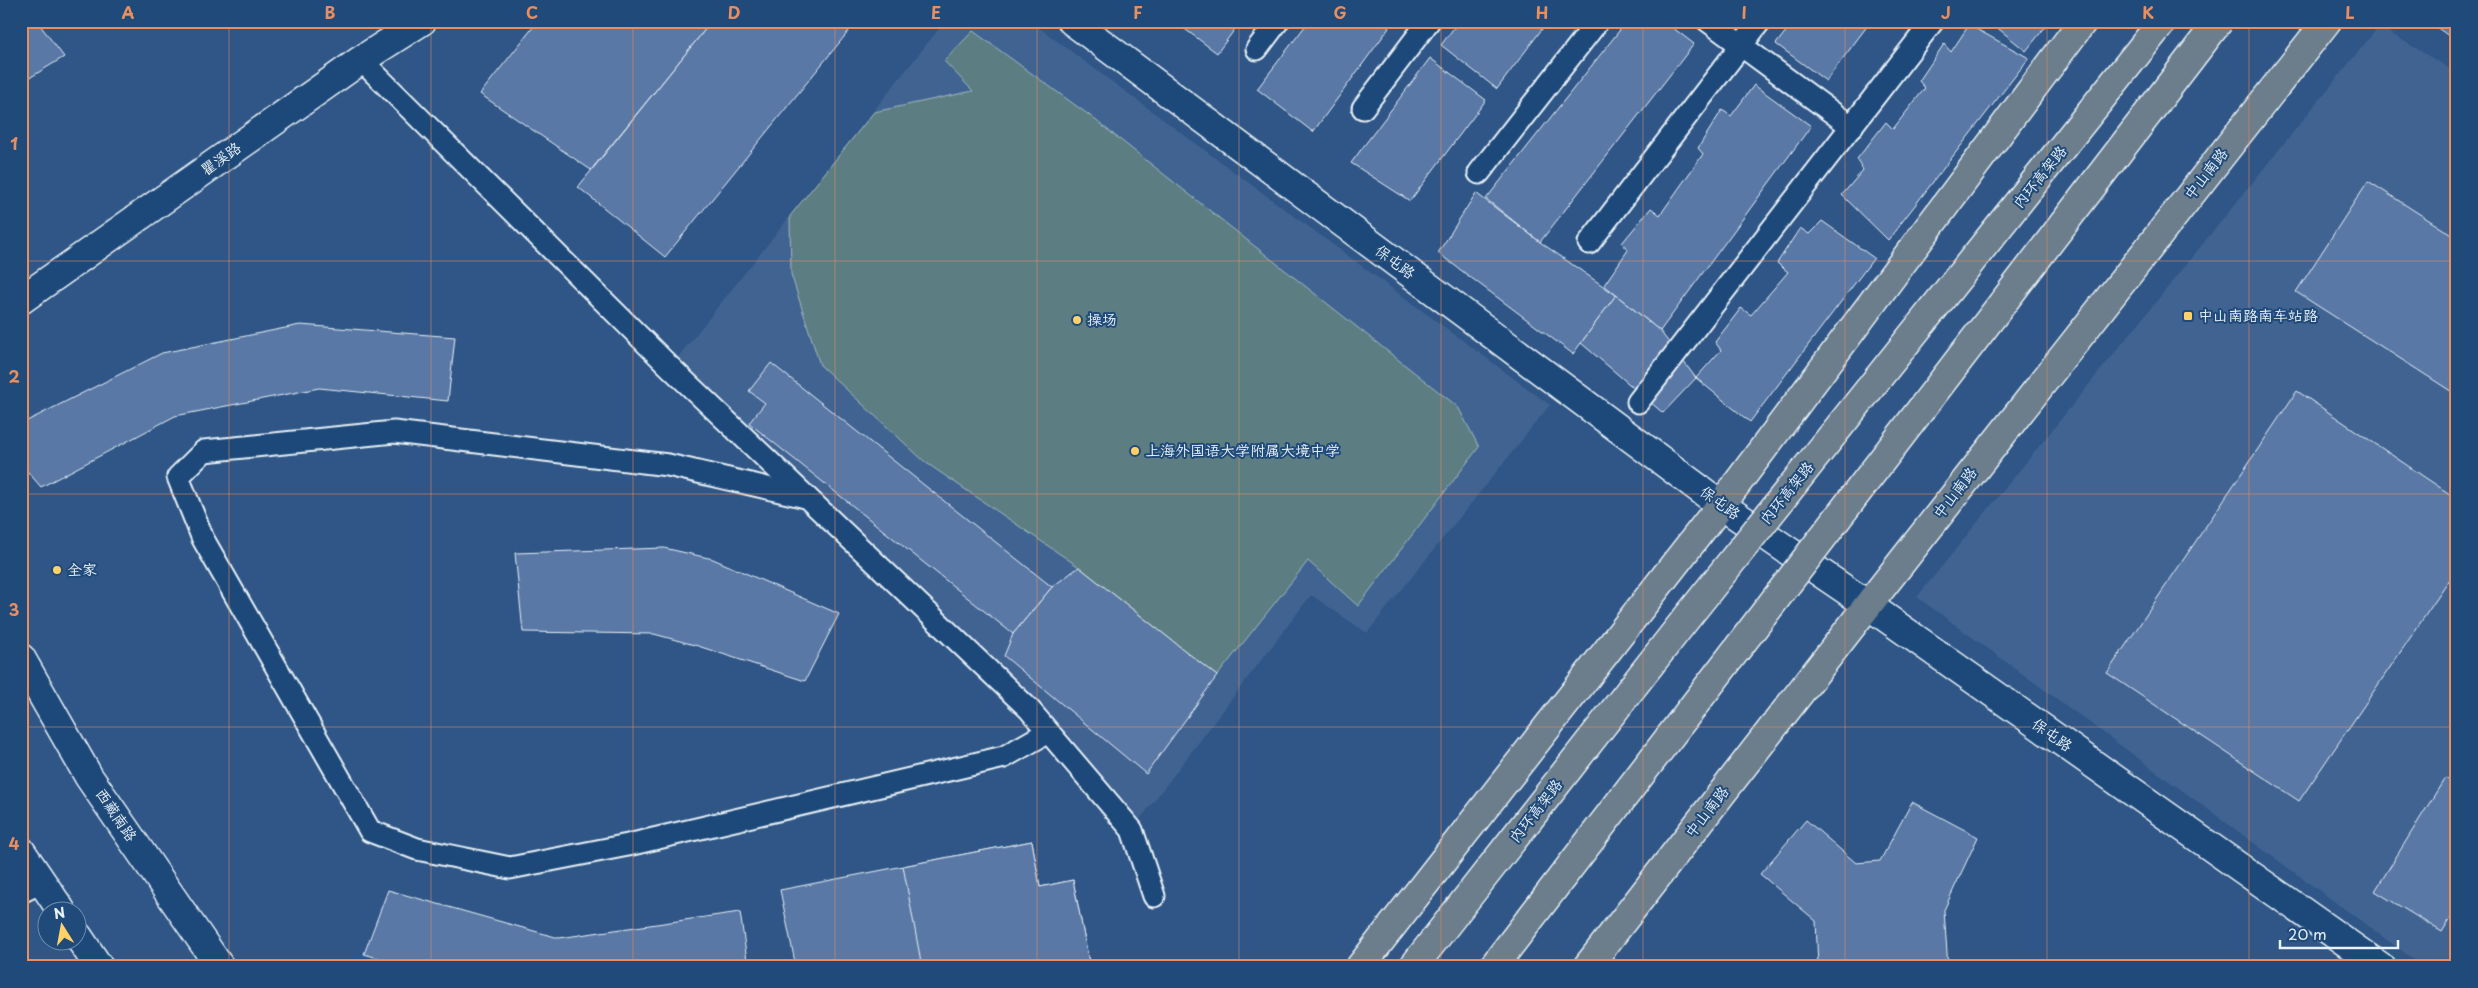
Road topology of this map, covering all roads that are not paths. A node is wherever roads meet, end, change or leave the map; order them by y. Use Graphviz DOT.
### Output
graph roads {
  1 [pos="422,21"];
  2 [pos="1072,21"];
  3 [pos="1278,21"];
  4 [pos="1429,21"];
  5 [pos="1598,21"];
  6 [pos="1708,21"];
  7 [pos="1760,21"];
  8 [pos="1933,21"];
  9 [pos="2083,21"];
  10 [pos="2163,21"];
  11 [pos="2219,21"];
  12 [pos="2327,21"];
  13 [pos="1742,44"];
  14 [pos="1258,48"];
  15 [pos="361,60"];
  16 [pos="1363,108"];
  17 [pos="1852,127"];
  18 [pos="1479,173"];
  19 [pos="1589,243"];
  20 [pos="21,300"];
  21 [pos="1638,402"];
  22 [pos="806,497"];
  23 [pos="1721,505"];
  24 [pos="1868,605"];
  25 [pos="21,658"];
  26 [pos="1048,732"];
  27 [pos="21,851"];
  28 [pos="31,887"];
  29 [pos="1154,896"];
  30 [pos="48,900"];
  31 [pos="87,950"];
  32 [pos="99,967"];
  33 [pos="220,967"];
  34 [pos="1360,967"];
  35 [pos="1413,967"];
  36 [pos="1494,967"];
  37 [pos="1587,967"];
  38 [pos="2381,967"];
  1 -- 15 [label="street, 瞿溪路"];
  2 -- 23 [label="street, 保屯路"];
  3 -- 14 [label="lane"];
  4 -- 16 [label="lane"];
  5 -- 18 [label="lane"];
  6 -- 13 [label="lane"];
  7 -- 13 [label="lane"];
  8 -- 17 [label="lane"];
  9 -- 23 [label="main road"];
  10 -- 35 [label="main road, 内环高架路, bridge"];
  11 -- 36 [label="main road, bridge"];
  12 -- 24 [label="main road, 中山南路"];
  13 -- 17 [label="lane"];
  13 -- 19 [label="lane"];
  15 -- 20 [label="street, 瞿溪路"];
  15 -- 22 [label="lane"];
  17 -- 21 [label="lane"];
  22 -- 26 [label="lane"];
  22 -- 26 [label="lane"];
  23 -- 24 [label="street, 保屯路"];
  23 -- 34 [label="main road"];
  24 -- 37 [label="main road, 中山南路"];
  24 -- 38 [label="street, 保屯路"];
  25 -- 33 [label="street, 西藏南路"];
  26 -- 29 [label="lane"];
  27 -- 28 [label="street"];
  28 -- 30 [label="street"];
  31 -- 32 [label="street"];
}
